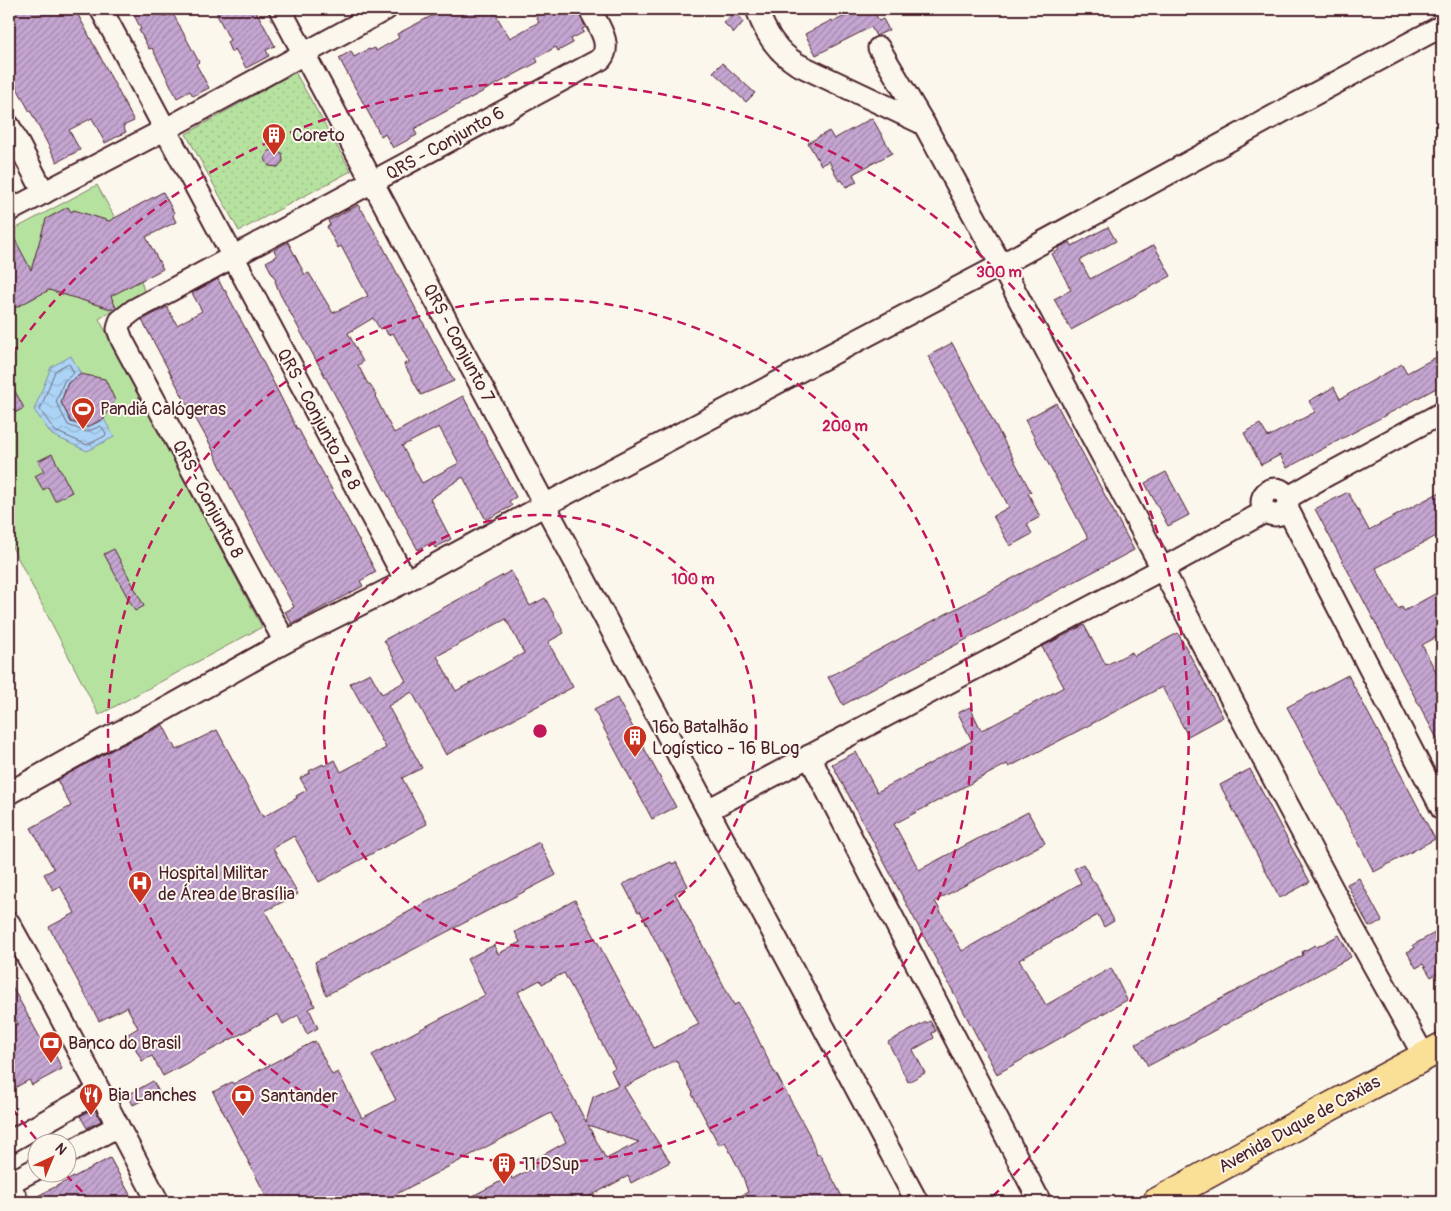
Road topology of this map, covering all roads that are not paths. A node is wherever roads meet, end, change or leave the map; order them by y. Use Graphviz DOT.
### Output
graph roads {
  1 [pos="101,9"];
  2 [pos="280,9"];
  3 [pos="386,9"];
  4 [pos="590,9"];
  5 [pos="756,9"];
  6 [pos="1442,26"];
  7 [pos="879,48"];
  8 [pos="304,54"];
  9 [pos="924,124"];
  10 [pos="9,126"];
  11 [pos="166,129"];
  12 [pos="373,182"];
  13 [pos="44,193"];
  14 [pos="9,211"];
  15 [pos="233,257"];
  16 [pos="1001,265"];
  17 [pos="1442,413"];
  18 [pos="545,505"];
  19 [pos="1280,506"];
  20 [pos="1162,568"];
  21 [pos="406,581"];
  22 [pos="285,642"];
  23 [pos="809,756"];
  24 [pos="9,793"];
  25 [pos="1442,809"];
  26 [pos="708,810"];
  27 [pos="9,923"];
  28 [pos="1433,1051"];
  29 [pos="99,1091"];
  30 [pos="118,1126"];
  31 [pos="9,1142"];
  32 [pos="78,1147"];
  33 [pos="28,1174"];
  34 [pos="9,1184"];
  35 [pos="18,1202"];
  36 [pos="158,1202"];
  37 [pos="917,1202"];
  38 [pos="1040,1202"];
  39 [pos="1156,1202"];
  1 -- 11 [label="street, QRS - Conjunto 7 e 8"];
  2 -- 8 [label="street, QRS - Conjunto 6"];
  3 -- 8 [label="street"];
  4 -- 12 [label="street, QRS - Conjunto 6"];
  5 -- 9 [label="street"];
  6 -- 16 [label="street"];
  7 -- 9 [label="street"];
  8 -- 11 [label="street"];
  8 -- 12 [label="street, QRS - Conjunto 6"];
  9 -- 16 [label="street"];
  10 -- 13 [label="street"];
  11 -- 13 [label="street"];
  11 -- 15 [label="street, QRS - Conjunto 7 e 8"];
  12 -- 15 [label="street"];
  12 -- 18 [label="street, QRS - Conjunto 7"];
  13 -- 14 [label="street"];
  15 -- 21 [label="street, QRS - Conjunto 7 e 8"];
  15 -- 22 [label="street, QRS - Conjunto 8"];
  16 -- 18 [label="street"];
  16 -- 20 [label="street"];
  17 -- 19 [label="street"];
  18 -- 21 [label="street"];
  18 -- 26 [label="street, QRS - Conjunto 7"];
  19 -- 20 [label="street"];
  19 -- 25 [label="street"];
  20 -- 23 [label="street"];
  20 -- 28 [label="street"];
  21 -- 22 [label="street"];
  22 -- 24 [label="street"];
  23 -- 26 [label="street"];
  23 -- 38 [label="street"];
  26 -- 37 [label="street, QRS - Conjunto 7"];
  27 -- 29 [label="street"];
  28 -- 39 [label="main road, Avenida Duque de Caxias"];
  29 -- 30 [label="street"];
  29 -- 31 [label="street"];
  30 -- 32 [label="street"];
  30 -- 36 [label="street"];
  33 -- 34 [label="street"];
  34 -- 35 [label="street"];
}
